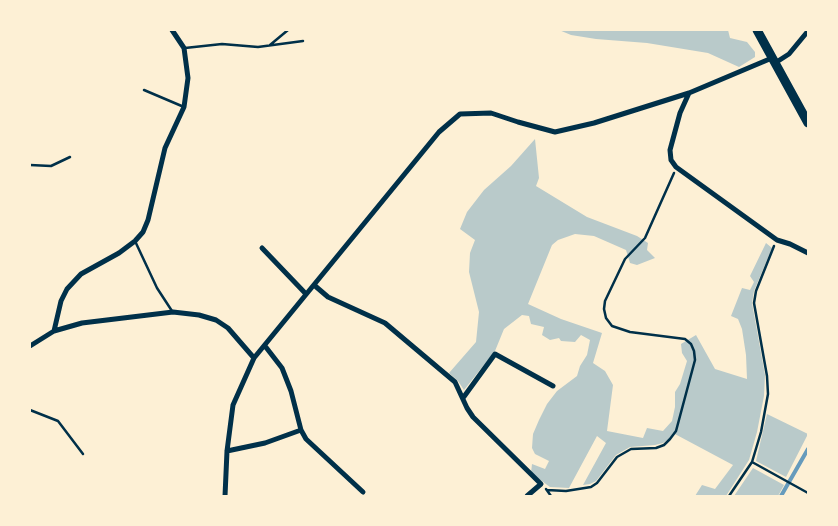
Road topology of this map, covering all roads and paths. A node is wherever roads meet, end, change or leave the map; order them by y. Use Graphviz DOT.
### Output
graph roads {
  1 [pos="172,30"];
  2 [pos="288,30"];
  3 [pos="757,30"];
  4 [pos="808,31"];
  5 [pos="303,41"];
  6 [pos="268,46"];
  7 [pos="184,48"];
  8 [pos="773,60"];
  9 [pos="144,90"];
  10 [pos="689,93"];
  11 [pos="184,107"];
  12 [pos="808,123"];
  13 [pos="70,157"];
  14 [pos="30,165"];
  15 [pos="676,168"];
  16 [pos="777,240"];
  17 [pos="135,241"];
  18 [pos="262,248"];
  19 [pos="808,253"];
  20 [pos="314,285"];
  21 [pos="306,294"];
  22 [pos="173,312"];
  23 [pos="54,331"];
  24 [pos="30,346"];
  25 [pos="264,346"];
  26 [pos="254,358"];
  27 [pos="553,386"];
  28 [pos="463,398"];
  29 [pos="30,410"];
  30 [pos="301,430"];
  31 [pos="227,451"];
  32 [pos="84,454"];
  33 [pos="752,462"];
  34 [pos="547,490"];
  35 [pos="363,492"];
  36 [pos="808,493"];
  37 [pos="225,496"];
  38 [pos="527,496"];
  39 [pos="729,496"];
  1 -- 7 [label="street"];
  2 -- 6 [label="lane"];
  3 -- 8 [label="main road"];
  4 -- 8 [label="street"];
  5 -- 6 [label="lane"];
  6 -- 7 [label="lane"];
  7 -- 11 [label="street"];
  8 -- 10 [label="street"];
  8 -- 12 [label="main road"];
  9 -- 11 [label="lane"];
  10 -- 15 [label="street"];
  10 -- 20 [label="street"];
  11 -- 17 [label="street"];
  13 -- 14 [label="lane"];
  15 -- 16 [label="street"];
  15 -- 34 [label="path"];
  16 -- 19 [label="street"];
  16 -- 33 [label="path"];
  17 -- 22 [label="lane"];
  17 -- 23 [label="street"];
  18 -- 21 [label="street"];
  20 -- 21 [label="street"];
  20 -- 28 [label="street"];
  21 -- 25 [label="street"];
  22 -- 23 [label="street"];
  22 -- 26 [label="street"];
  23 -- 24 [label="street"];
  25 -- 26 [label="street"];
  25 -- 30 [label="street"];
  26 -- 31 [label="street"];
  27 -- 28 [label="street"];
  28 -- 38 [label="street"];
  29 -- 32 [label="lane"];
  30 -- 31 [label="street"];
  30 -- 35 [label="street"];
  31 -- 37 [label="street"];
  33 -- 36 [label="path"];
  33 -- 39 [label="path"];
}
